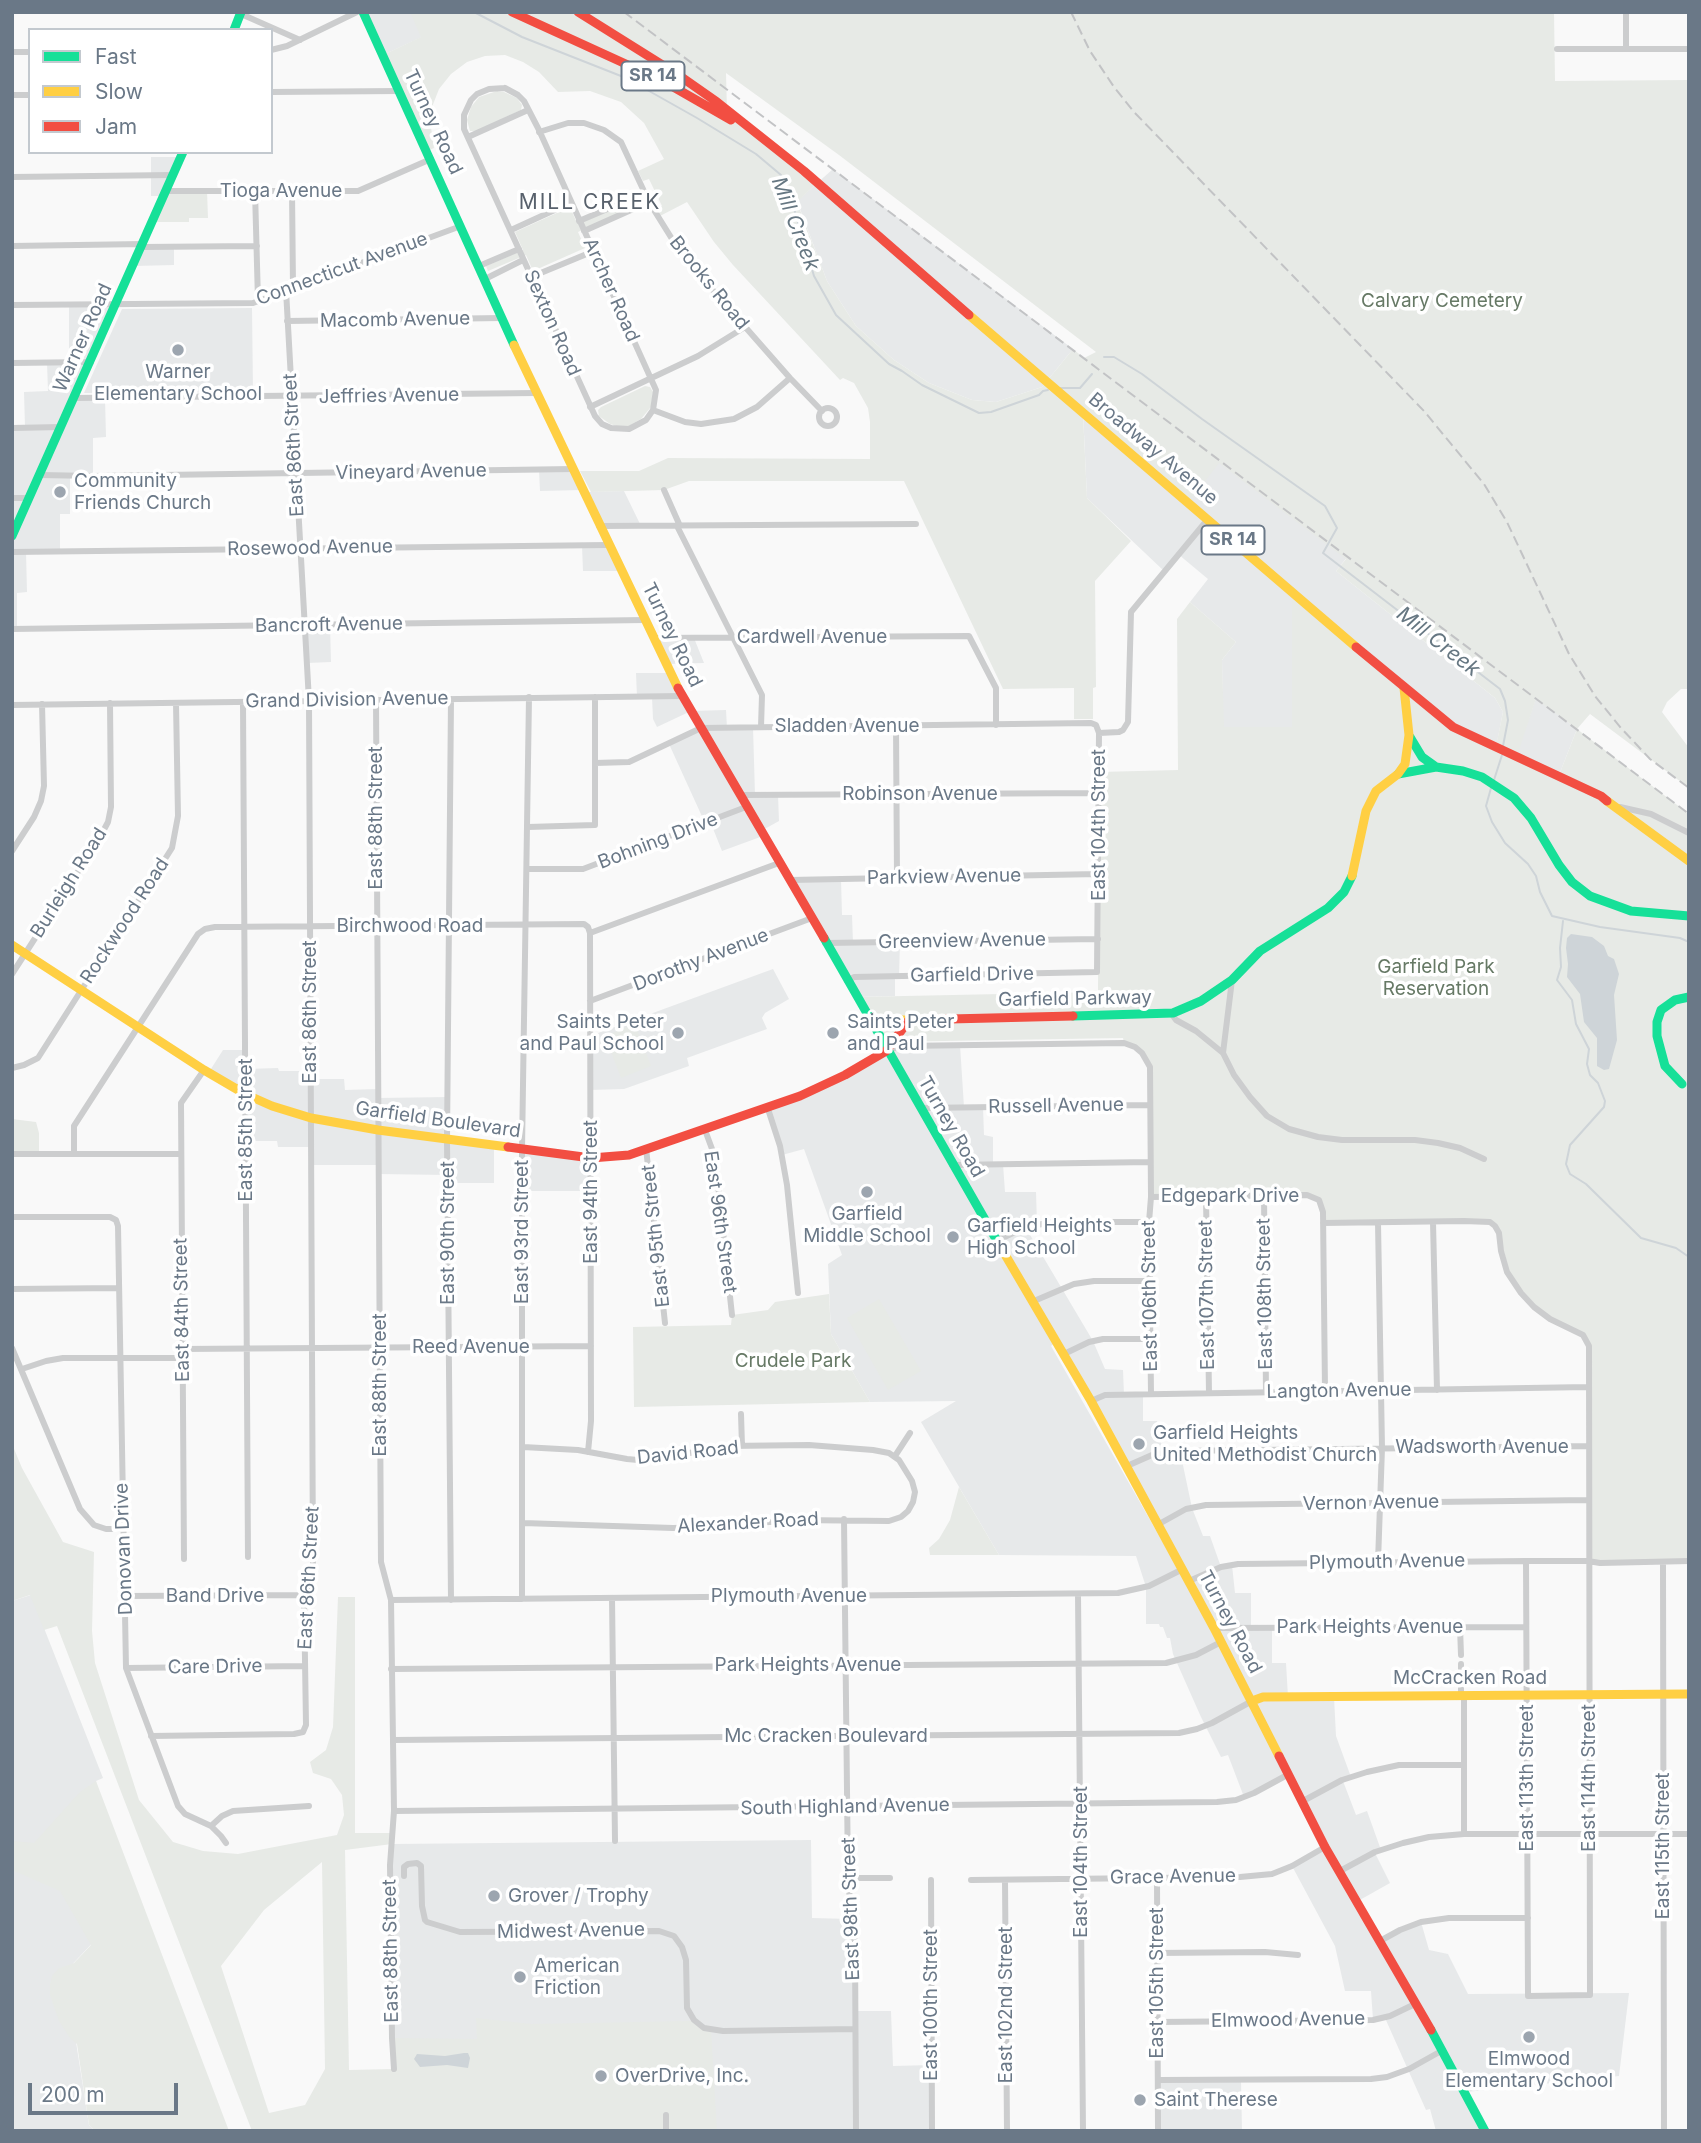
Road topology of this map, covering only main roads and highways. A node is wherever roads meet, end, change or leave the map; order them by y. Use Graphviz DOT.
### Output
graph roads {
  1 [pos="363,12"];
  2 [pos="512,12"];
  3 [pos="578,12"];
  4 [pos="182,154"];
  5 [pos="785,156"];
  6 [pos="12,536"];
  7 [pos="1405,688"];
  8 [pos="1409,735"];
  9 [pos="1436,767"];
  10 [pos="1398,774"];
  11 [pos="1689,861"];
  12 [pos="1689,916"];
  13 [pos="12,945"];
  14 [pos="1689,997"];
  15 [pos="869,1020"];
  16 [pos="909,1020"];
  17 [pos="886,1051"];
  18 [pos="1682,1084"];
  19 [pos="1689,1694"];
  20 [pos="1252,1701"];
  21 [pos="1485,2131"];
  1 -- 15 [label="main road, Turney Road"];
  2 -- 5 [label="main road, Broadway Avenue / SR 14"];
  3 -- 5 [label="main road, Broadway Avenue / SR 14"];
  4 -- 6 [label="main road, Warner Road"];
  5 -- 7 [label="main road, Broadway Avenue / SR 14"];
  7 -- 8 [label="main road, Garfield Parkway"];
  7 -- 11 [label="main road, Broadway Avenue / SR 14"];
  8 -- 9 [label="main road"];
  8 -- 10 [label="main road, Garfield Parkway"];
  9 -- 10 [label="main road"];
  9 -- 12 [label="main road"];
  10 -- 16 [label="main road, Garfield Parkway"];
  13 -- 17 [label="main road, Garfield Boulevard"];
  14 -- 18 [label="main road"];
  15 -- 16 [label="main road, Garfield Parkway"];
  15 -- 17 [label="main road, Turney Road"];
  16 -- 17 [label="main road"];
  17 -- 20 [label="main road, Turney Road"];
  19 -- 20 [label="main road, McCracken Road"];
  20 -- 21 [label="main road, Turney Road"];
}
